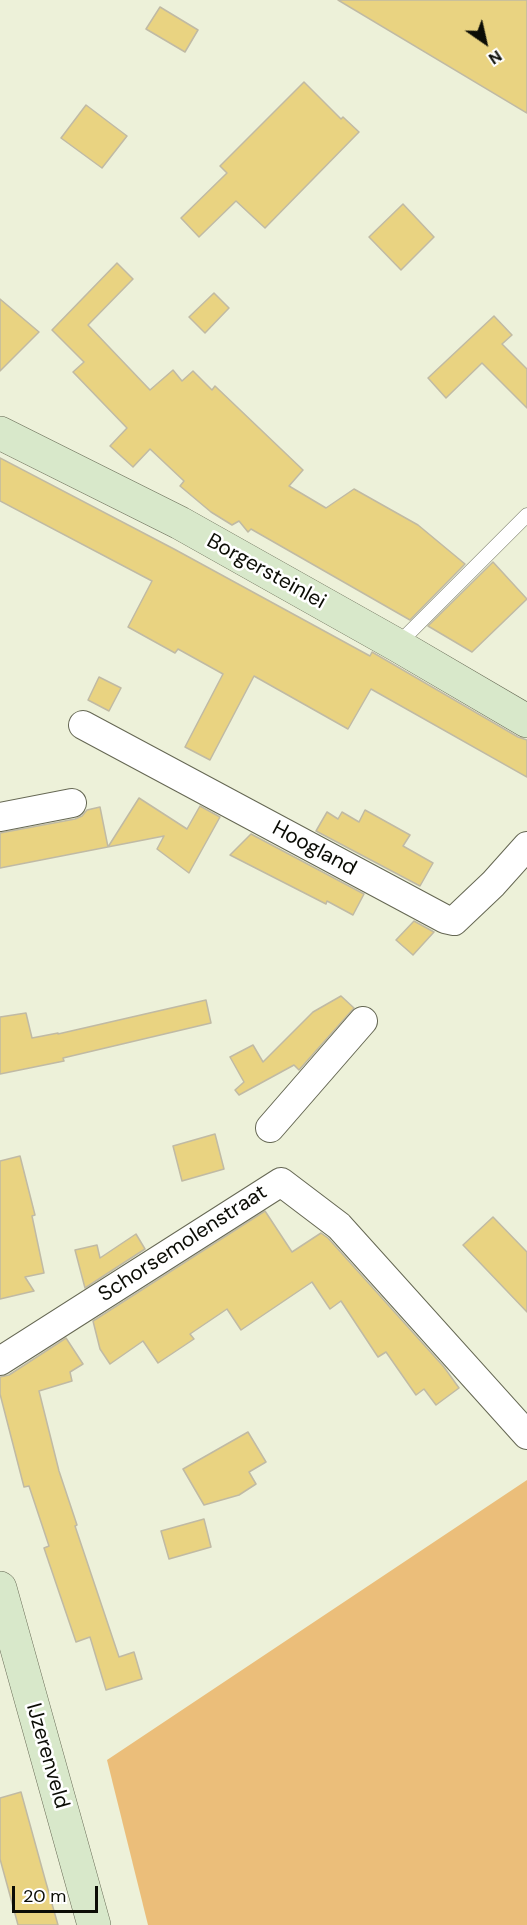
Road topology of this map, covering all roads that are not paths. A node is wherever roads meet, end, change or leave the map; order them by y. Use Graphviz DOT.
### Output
graph roads {
  1 [pos="0,433"];
  2 [pos="527,515"];
  3 [pos="397,645"];
  4 [pos="527,721"];
  5 [pos="82,725"];
  6 [pos="72,803"];
  7 [pos="0,817"];
  8 [pos="527,846"];
  9 [pos="363,1021"];
  10 [pos="270,1128"];
  11 [pos="0,1361"];
  12 [pos="527,1435"];
  13 [pos="0,1588"];
  14 [pos="94,1925"];
  1 -- 3 [label="street, Borgersteinlei"];
  2 -- 3 [label="lane"];
  3 -- 4 [label="street, Borgersteinlei"];
  5 -- 8 [label="street, Hoogland"];
  6 -- 7 [label="street"];
  9 -- 10 [label="street"];
  11 -- 12 [label="street, Schorsemolenstraat"];
  13 -- 14 [label="street, IJzerenveld"];
}
